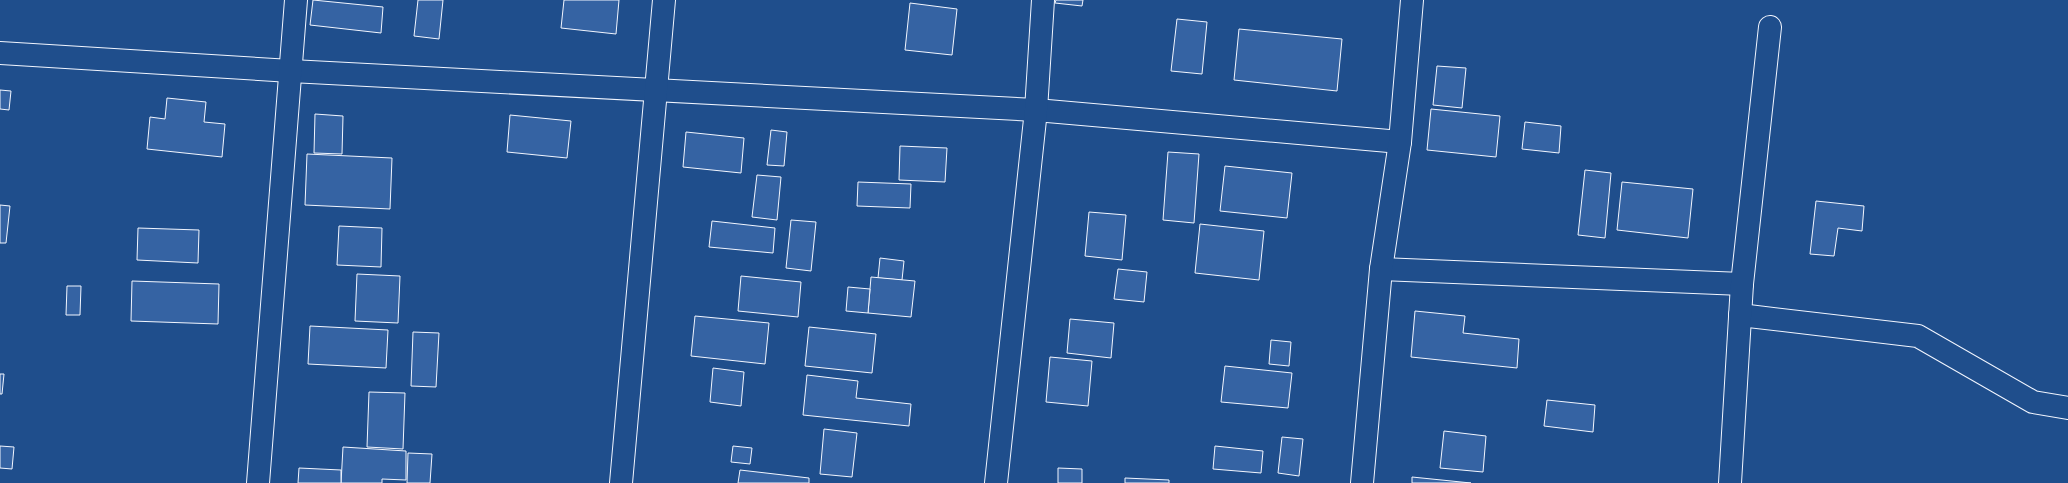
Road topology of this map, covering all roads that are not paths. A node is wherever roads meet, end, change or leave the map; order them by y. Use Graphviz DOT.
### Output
graph roads {
  1 [pos="296,0"];
  2 [pos="664,0"];
  3 [pos="1043,0"];
  4 [pos="1412,0"];
  5 [pos="1770,27"];
  6 [pos="0,53"];
  7 [pos="291,71"];
  8 [pos="656,90"];
  9 [pos="1036,110"];
  10 [pos="1400,142"];
  11 [pos="1380,270"];
  12 [pos="1742,284"];
  13 [pos="1740,315"];
  14 [pos="2068,408"];
  15 [pos="258,483"];
  16 [pos="621,483"];
  17 [pos="996,483"];
  18 [pos="1362,483"];
  19 [pos="1730,483"];
  1 -- 7 [label="street"];
  2 -- 8 [label="street"];
  3 -- 9 [label="street"];
  4 -- 10 [label="street"];
  5 -- 12 [label="street"];
  6 -- 7 [label="street"];
  7 -- 8 [label="street"];
  7 -- 15 [label="street"];
  8 -- 9 [label="street"];
  8 -- 16 [label="street"];
  9 -- 10 [label="street"];
  9 -- 17 [label="street"];
  10 -- 11 [label="street"];
  11 -- 12 [label="street"];
  11 -- 18 [label="street"];
  12 -- 13 [label="street"];
  13 -- 14 [label="street"];
  13 -- 19 [label="street"];
}
